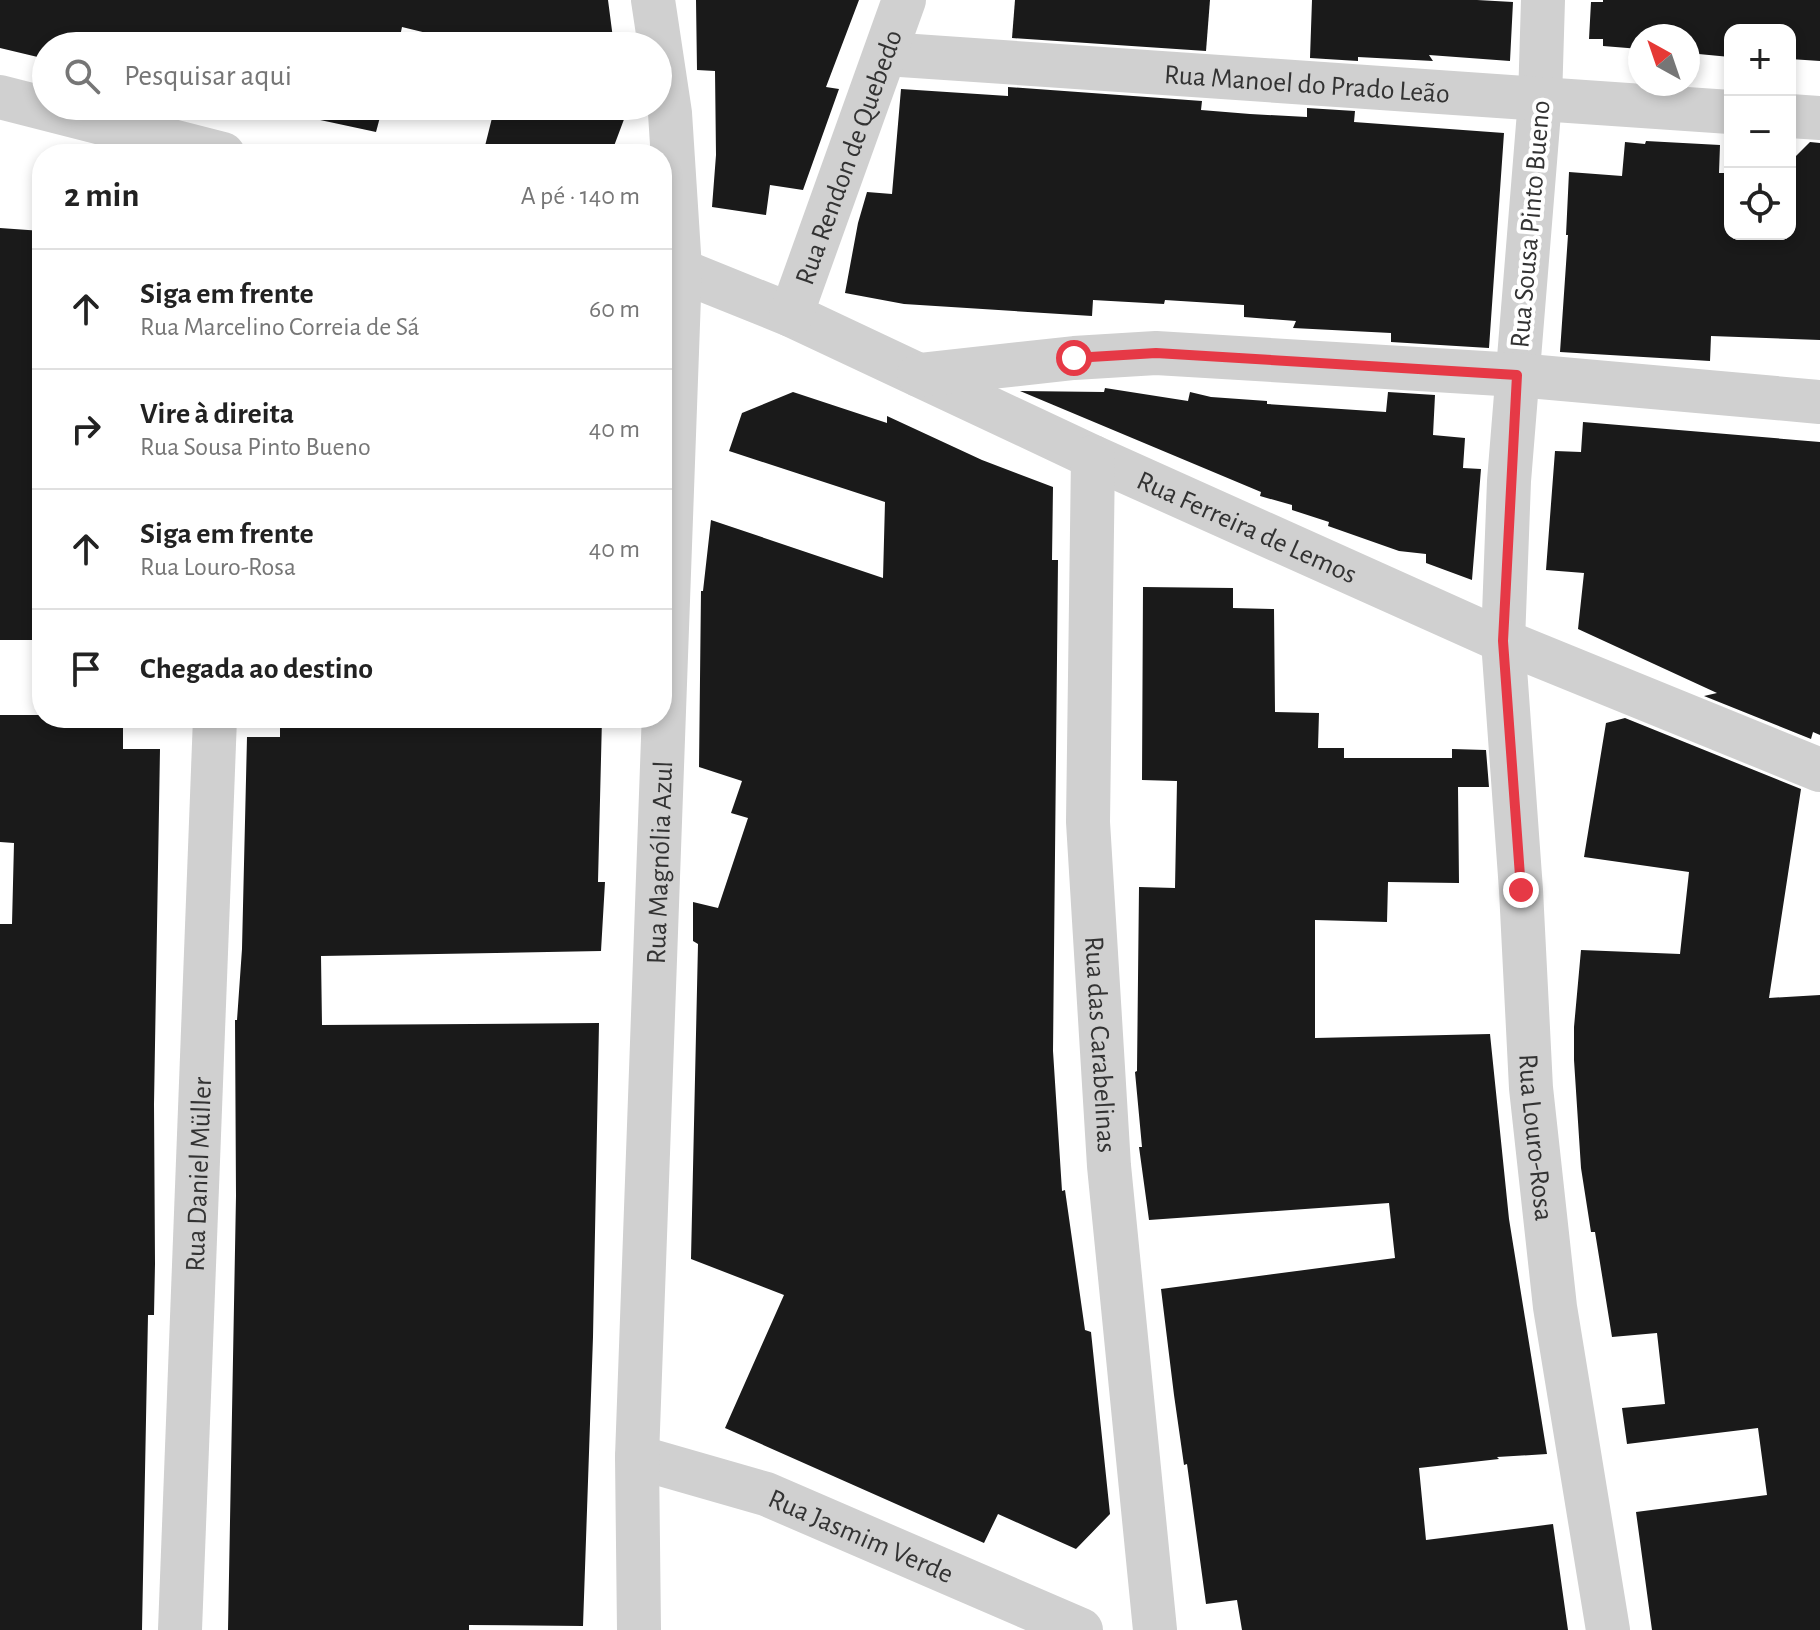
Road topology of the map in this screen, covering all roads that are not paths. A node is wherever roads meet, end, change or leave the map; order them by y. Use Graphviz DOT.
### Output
graph roads {
  1 [pos="653,0"];
  2 [pos="904,0"];
  3 [pos="1543,0"];
  4 [pos="658,32"];
  5 [pos="886,54"];
  6 [pos="0,97"];
  7 [pos="1540,100"];
  8 [pos="32,105"];
  9 [pos="1724,112"];
  10 [pos="1796,116"];
  11 [pos="1820,118"];
  12 [pos="90,120"];
  13 [pos="670,120"];
  14 [pos="184,144"];
  15 [pos="670,144"];
  16 [pos="672,266"];
  17 [pos="791,315"];
  18 [pos="919,375"];
  19 [pos="1517,375"];
  20 [pos="1820,402"];
  21 [pos="1093,457"];
  22 [pos="1503,641"];
  23 [pos="215,728"];
  24 [pos="658,728"];
  25 [pos="1820,770"];
  26 [pos="637,1457"];
  27 [pos="180,1630"];
  28 [pos="639,1630"];
  29 [pos="1081,1630"];
  30 [pos="1155,1630"];
  31 [pos="1608,1630"];
  1 -- 4 [label="street, Rua Magnólia Azul"];
  2 -- 5 [label="street, Rua Rendon de Quebedo"];
  3 -- 7 [label="street, Rua Sousa Pinto Bueno"];
  5 -- 7 [label="street, Rua Manoel do Prado Leão"];
  5 -- 17 [label="street, Rua Rendon de Quebedo"];
  6 -- 8 [label="street"];
  7 -- 9 [label="street, Rua Manoel do Prado Leão"];
  7 -- 19 [label="street, Rua Sousa Pinto Bueno"];
  10 -- 11 [label="street"];
  12 -- 14 [label="street"];
  13 -- 15 [label="street, Rua Magnólia Azul"];
  16 -- 17 [label="street, Rua Ferreira de Lemos"];
  17 -- 18 [label="street, Rua Ferreira de Lemos"];
  18 -- 19 [label="street"];
  18 -- 21 [label="street, Rua Ferreira de Lemos"];
  19 -- 20 [label="street"];
  19 -- 22 [label="street, Rua Sousa Pinto Bueno"];
  21 -- 22 [label="street, Rua Ferreira de Lemos"];
  21 -- 30 [label="street, Rua das Carabelinas"];
  22 -- 25 [label="street, Rua Ferreira de Lemos"];
  22 -- 31 [label="street, Rua Louro-Rosa"];
  23 -- 27 [label="street, Rua Daniel Müller"];
  24 -- 26 [label="street, Rua Magnólia Azul"];
  26 -- 28 [label="street, Rua Magnólia Azul"];
  26 -- 29 [label="street, Rua Jasmim Verde"];
}
